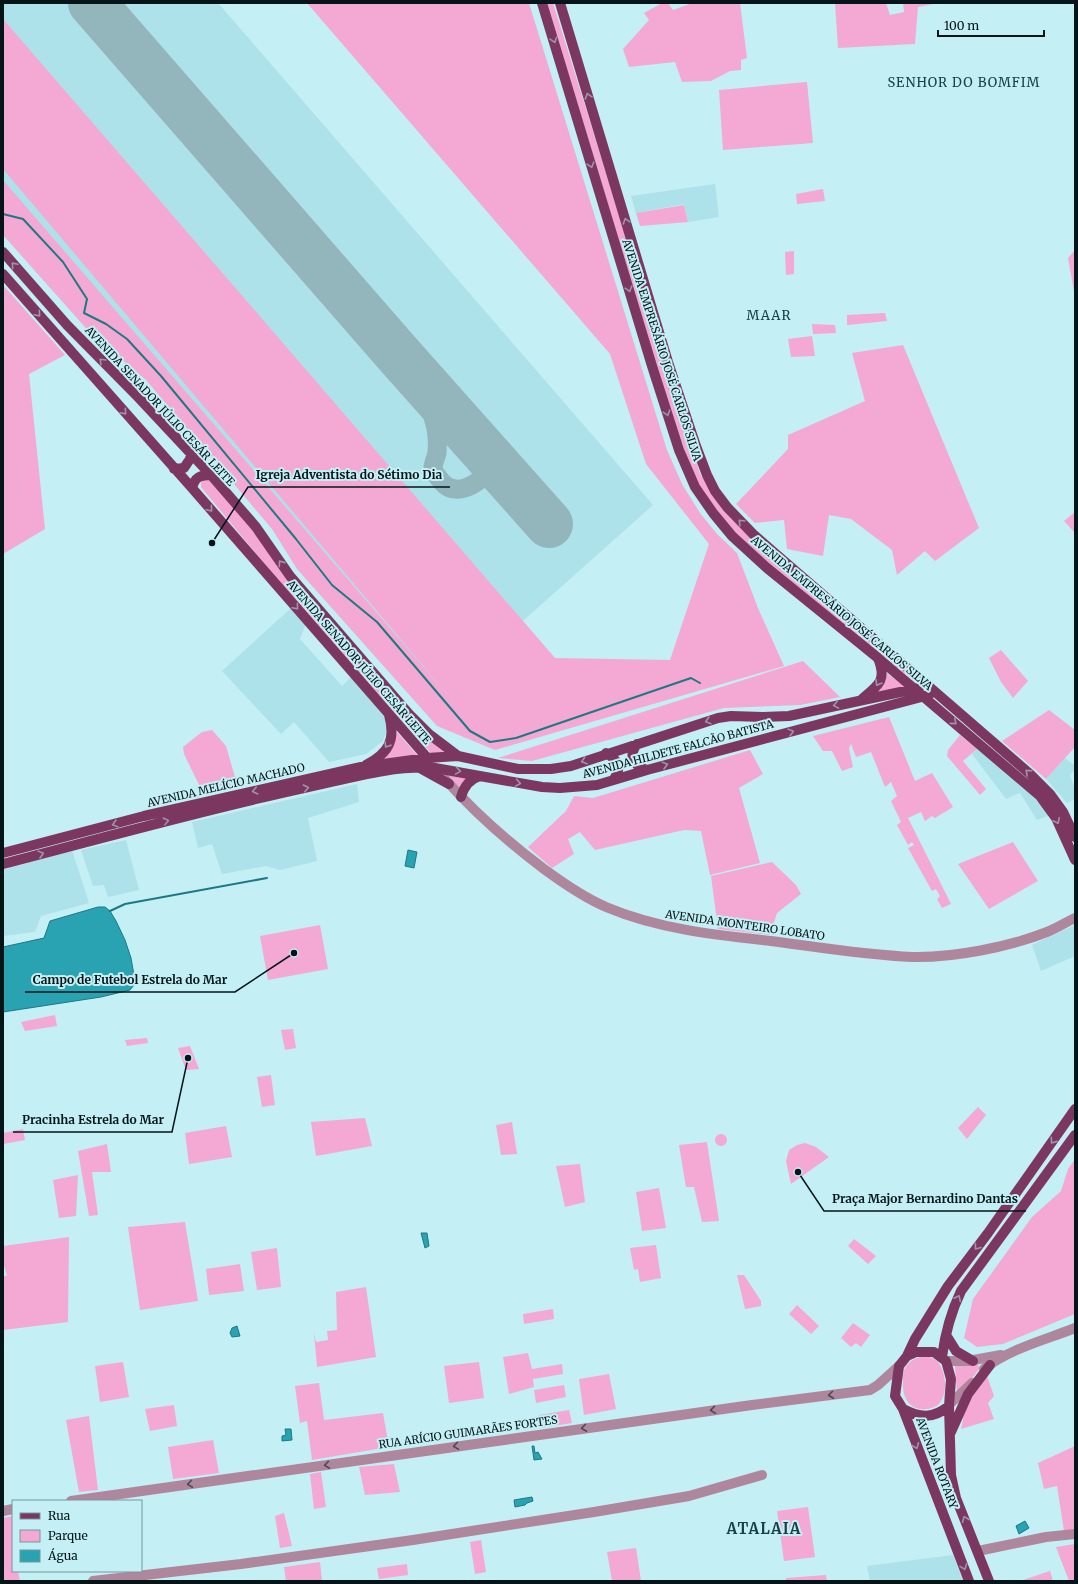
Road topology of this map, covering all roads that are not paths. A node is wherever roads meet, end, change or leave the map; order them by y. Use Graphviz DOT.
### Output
graph roads {
  1 [pos="542,3"];
  2 [pos="560,3"];
  3 [pos="3,252"];
  4 [pos="3,274"];
  5 [pos="191,453"];
  6 [pos="174,469"];
  7 [pos="211,475"];
  8 [pos="192,488"];
  9 [pos="878,658"];
  10 [pos="915,689"];
  11 [pos="933,689"];
  12 [pos="924,697"];
  13 [pos="860,701"];
  14 [pos="388,713"];
  15 [pos="637,744"];
  16 [pos="606,753"];
  17 [pos="458,756"];
  18 [pos="427,758"];
  19 [pos="361,767"];
  20 [pos="418,767"];
  21 [pos="435,768"];
  22 [pos="647,770"];
  23 [pos="480,776"];
  24 [pos="614,780"];
  25 [pos="449,784"];
  26 [pos="461,797"];
  27 [pos="1075,837"];
  28 [pos="3,853"];
  29 [pos="1075,860"];
  30 [pos="3,864"];
  31 [pos="1075,918"];
  32 [pos="1075,1109"];
  33 [pos="1075,1134"];
  34 [pos="1075,1328"];
  35 [pos="946,1335"];
  36 [pos="1011,1353"];
  37 [pos="907,1356"];
  38 [pos="944,1359"];
  39 [pos="973,1361"];
  40 [pos="990,1365"];
  41 [pos="899,1366"];
  42 [pos="950,1405"];
  43 [pos="903,1409"];
  44 [pos="950,1434"];
  45 [pos="762,1475"];
  46 [pos="78,1500"];
  47 [pos="1075,1534"];
  48 [pos="978,1551"];
  49 [pos="93,1581"];
  50 [pos="969,1581"];
  51 [pos="989,1581"];
  1 -- 9 [label="main road, AVENIDA EMPRESÁRIO JOSÉ CARLOS SILVA, one-way"];
  11 -- 2 [label="main road, AVENIDA EMPRESÁRIO JOSÉ CARLOS SILVA, one-way"];
  5 -- 3 [label="main road, AVENIDA SENADOR JÚLIO CESÁR LEITE, one-way"];
  4 -- 6 [label="main road, AVENIDA SENADOR JÚLIO CESÁR LEITE, one-way"];
  5 -- 6 [label="main road"];
  5 -- 7 [label="main road, AVENIDA SENADOR JÚLIO CESÁR LEITE"];
  6 -- 8 [label="main road, AVENIDA SENADOR JÚLIO CESÁR LEITE"];
  7 -- 8 [label="main road"];
  17 -- 7 [label="main road, AVENIDA SENADOR JÚLIO CESÁR LEITE, one-way"];
  8 -- 14 [label="main road, AVENIDA SENADOR JÚLIO CESÁR LEITE, one-way"];
  9 -- 10 [label="main road, AVENIDA EMPRESÁRIO JOSÉ CARLOS SILVA"];
  9 -- 13 [label="main road, one-way"];
  10 -- 11 [label="main road, AVENIDA HILDETE FALCÃO BATISTA"];
  10 -- 12 [label="main road, AVENIDA EMPRESÁRIO JOSÉ CARLOS SILVA"];
  10 -- 13 [label="main road, AVENIDA HILDETE FALCÃO BATISTA"];
  11 -- 12 [label="main road, AVENIDA HILDETE FALCÃO BATISTA"];
  27 -- 11 [label="main road, AVENIDA EMPRESÁRIO JOSÉ CARLOS SILVA, one-way"];
  22 -- 12 [label="main road, AVENIDA HILDETE FALCÃO BATISTA, one-way"];
  12 -- 29 [label="main road, AVENIDA EMPRESÁRIO JOSÉ CARLOS SILVA, one-way"];
  13 -- 15 [label="main road, AVENIDA HILDETE FALCÃO BATISTA, one-way"];
  14 -- 18 [label="main road, AVENIDA SENADOR JÚLIO CESÁR LEITE"];
  14 -- 19 [label="main road, one-way"];
  15 -- 16 [label="main road, AVENIDA HILDETE FALCÃO BATISTA"];
  15 -- 22 [label="main road"];
  16 -- 17 [label="main road, AVENIDA HILDETE FALCÃO BATISTA, one-way"];
  16 -- 24 [label="main road"];
  17 -- 18 [label="main road, AVENIDA MELÍCIO MACHADO"];
  18 -- 19 [label="main road, AVENIDA MELÍCIO MACHADO"];
  18 -- 21 [label="main road, AVENIDA SENADOR JÚLIO CESÁR LEITE"];
  19 -- 28 [label="main road, AVENIDA MELÍCIO MACHADO, one-way"];
  20 -- 21 [label="main road, AVENIDA HILDETE FALCÃO BATISTA"];
  20 -- 25 [label="main road"];
  30 -- 20 [label="main road, AVENIDA MELÍCIO MACHADO, one-way"];
  21 -- 23 [label="main road, AVENIDA HILDETE FALCÃO BATISTA, one-way"];
  21 -- 25 [label="street, AVENIDA MONTEIRO LOBATO"];
  22 -- 24 [label="main road, AVENIDA HILDETE FALCÃO BATISTA"];
  23 -- 24 [label="main road, AVENIDA HILDETE FALCÃO BATISTA, one-way"];
  23 -- 26 [label="main road"];
  25 -- 26 [label="street, AVENIDA MONTEIRO LOBATO"];
  26 -- 31 [label="street, AVENIDA MONTEIRO LOBATO"];
  32 -- 37 [label="main road, one-way"];
  35 -- 33 [label="main road, one-way"];
  34 -- 36 [label="street"];
  35 -- 38 [label="main road"];
  35 -- 39 [label="main road"];
  36 -- 39 [label="street"];
  36 -- 40 [label="street"];
  37 -- 38 [label="main road"];
  37 -- 41 [label="main road"];
  38 -- 39 [label="street"];
  38 -- 42 [label="main road, AVENIDA ROTARY"];
  40 -- 42 [label="street"];
  40 -- 44 [label="main road"];
  41 -- 43 [label="main road, AVENIDA ROTARY"];
  41 -- 46 [label="street, RUA ARÍCIO GUIMARÃES FORTES, one-way"];
  42 -- 43 [label="main road"];
  42 -- 44 [label="main road, AVENIDA ROTARY"];
  43 -- 50 [label="main road, AVENIDA ROTARY, one-way"];
  48 -- 44 [label="main road, AVENIDA ROTARY, one-way"];
  45 -- 49 [label="street"];
  47 -- 48 [label="street"];
  48 -- 51 [label="main road, AVENIDA ROTARY"];
}
